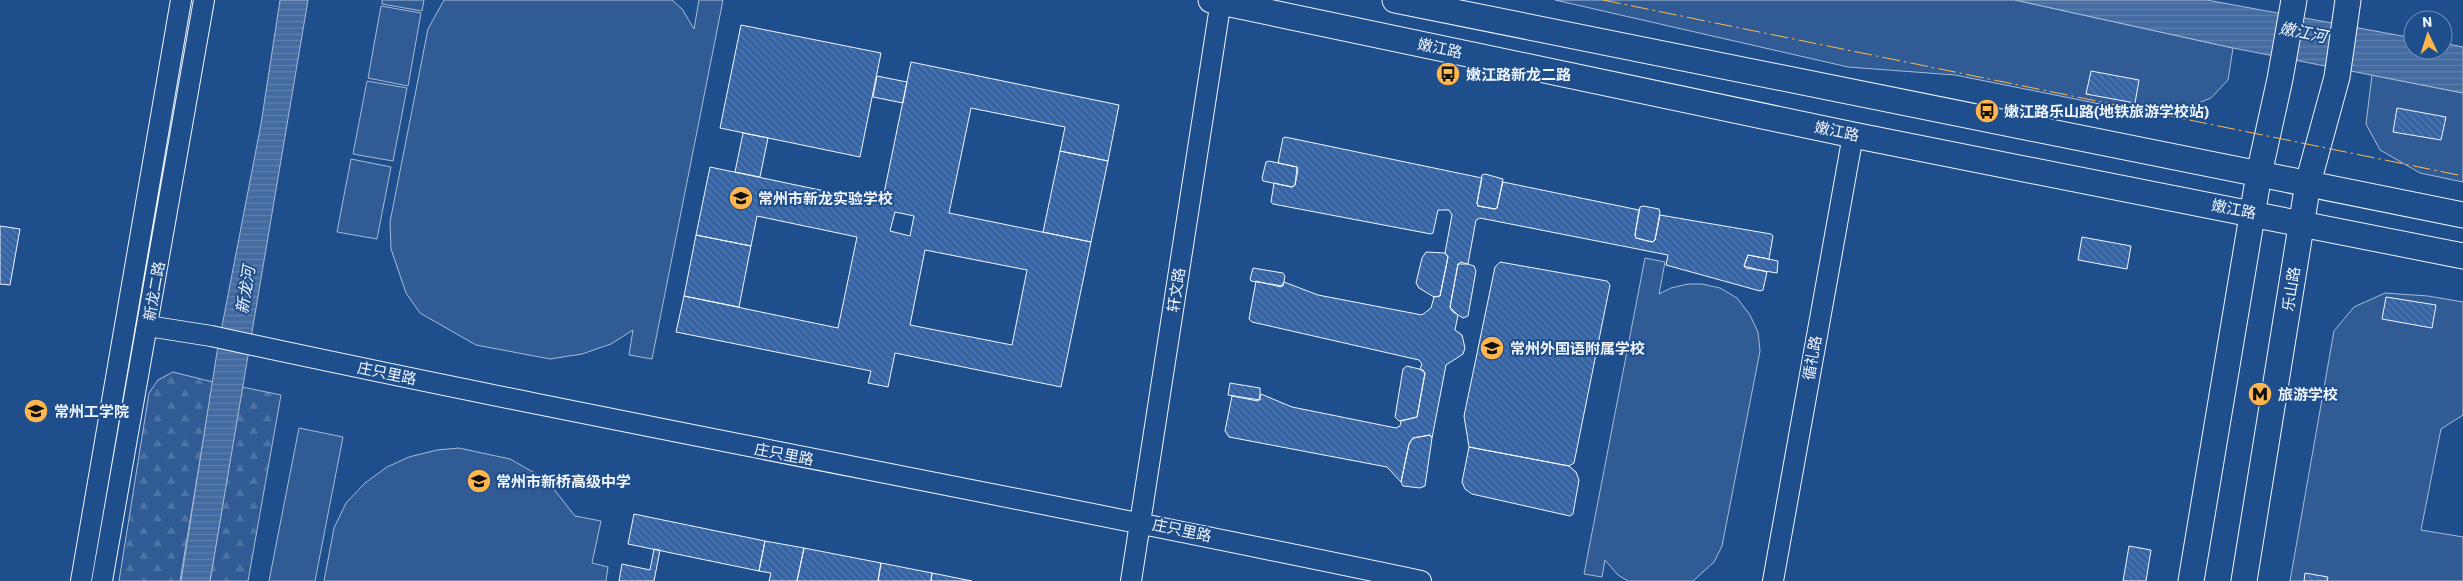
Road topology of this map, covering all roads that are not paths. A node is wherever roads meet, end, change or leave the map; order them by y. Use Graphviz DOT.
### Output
graph roads {
  1 [pos="181,0"];
  2 [pos="204,0"];
  3 [pos="1395,0"];
  4 [pos="1218,1"];
  5 [pos="2294,2"];
  6 [pos="2347,9"];
  7 [pos="1853,135"];
  8 [pos="2259,174"];
  9 [pos="2308,183"];
  10 [pos="2252,213"];
  11 [pos="2463,215"];
  12 [pos="2302,223"];
  13 [pos="2463,256"];
  14 [pos="148,326"];
  15 [pos="1140,522"];
  16 [pos="81,581"];
  17 [pos="102,581"];
  18 [pos="1131,581"];
  19 [pos="1421,581"];
  20 [pos="1773,581"];
  21 [pos="2191,581"];
  22 [pos="2244,581"];
  1 -- 16 [label="street, 新龙二路"];
  2 -- 14 [label="street, 新龙二路"];
  3 -- 8 [label="main road"];
  4 -- 7 [label="main road, 嫩江路"];
  4 -- 15 [label="street, 轩文路"];
  5 -- 8 [label="main road"];
  6 -- 9 [label="main road, 乐山路"];
  7 -- 10 [label="main road, 嫩江路"];
  7 -- 20 [label="street, 循礼路"];
  8 -- 9 [label="main road"];
  8 -- 10 [label="main road"];
  9 -- 11 [label="main road"];
  9 -- 12 [label="main road, 乐山路"];
  10 -- 12 [label="main road, 嫩江路"];
  10 -- 21 [label="main road"];
  12 -- 13 [label="main road, 嫩江路"];
  12 -- 22 [label="main road, 乐山路"];
  14 -- 15 [label="street, 庄只里路"];
  14 -- 17 [label="street, 新龙二路"];
  15 -- 18 [label="street, 轩文路"];
  15 -- 19 [label="street, 庄只里路"];
}
